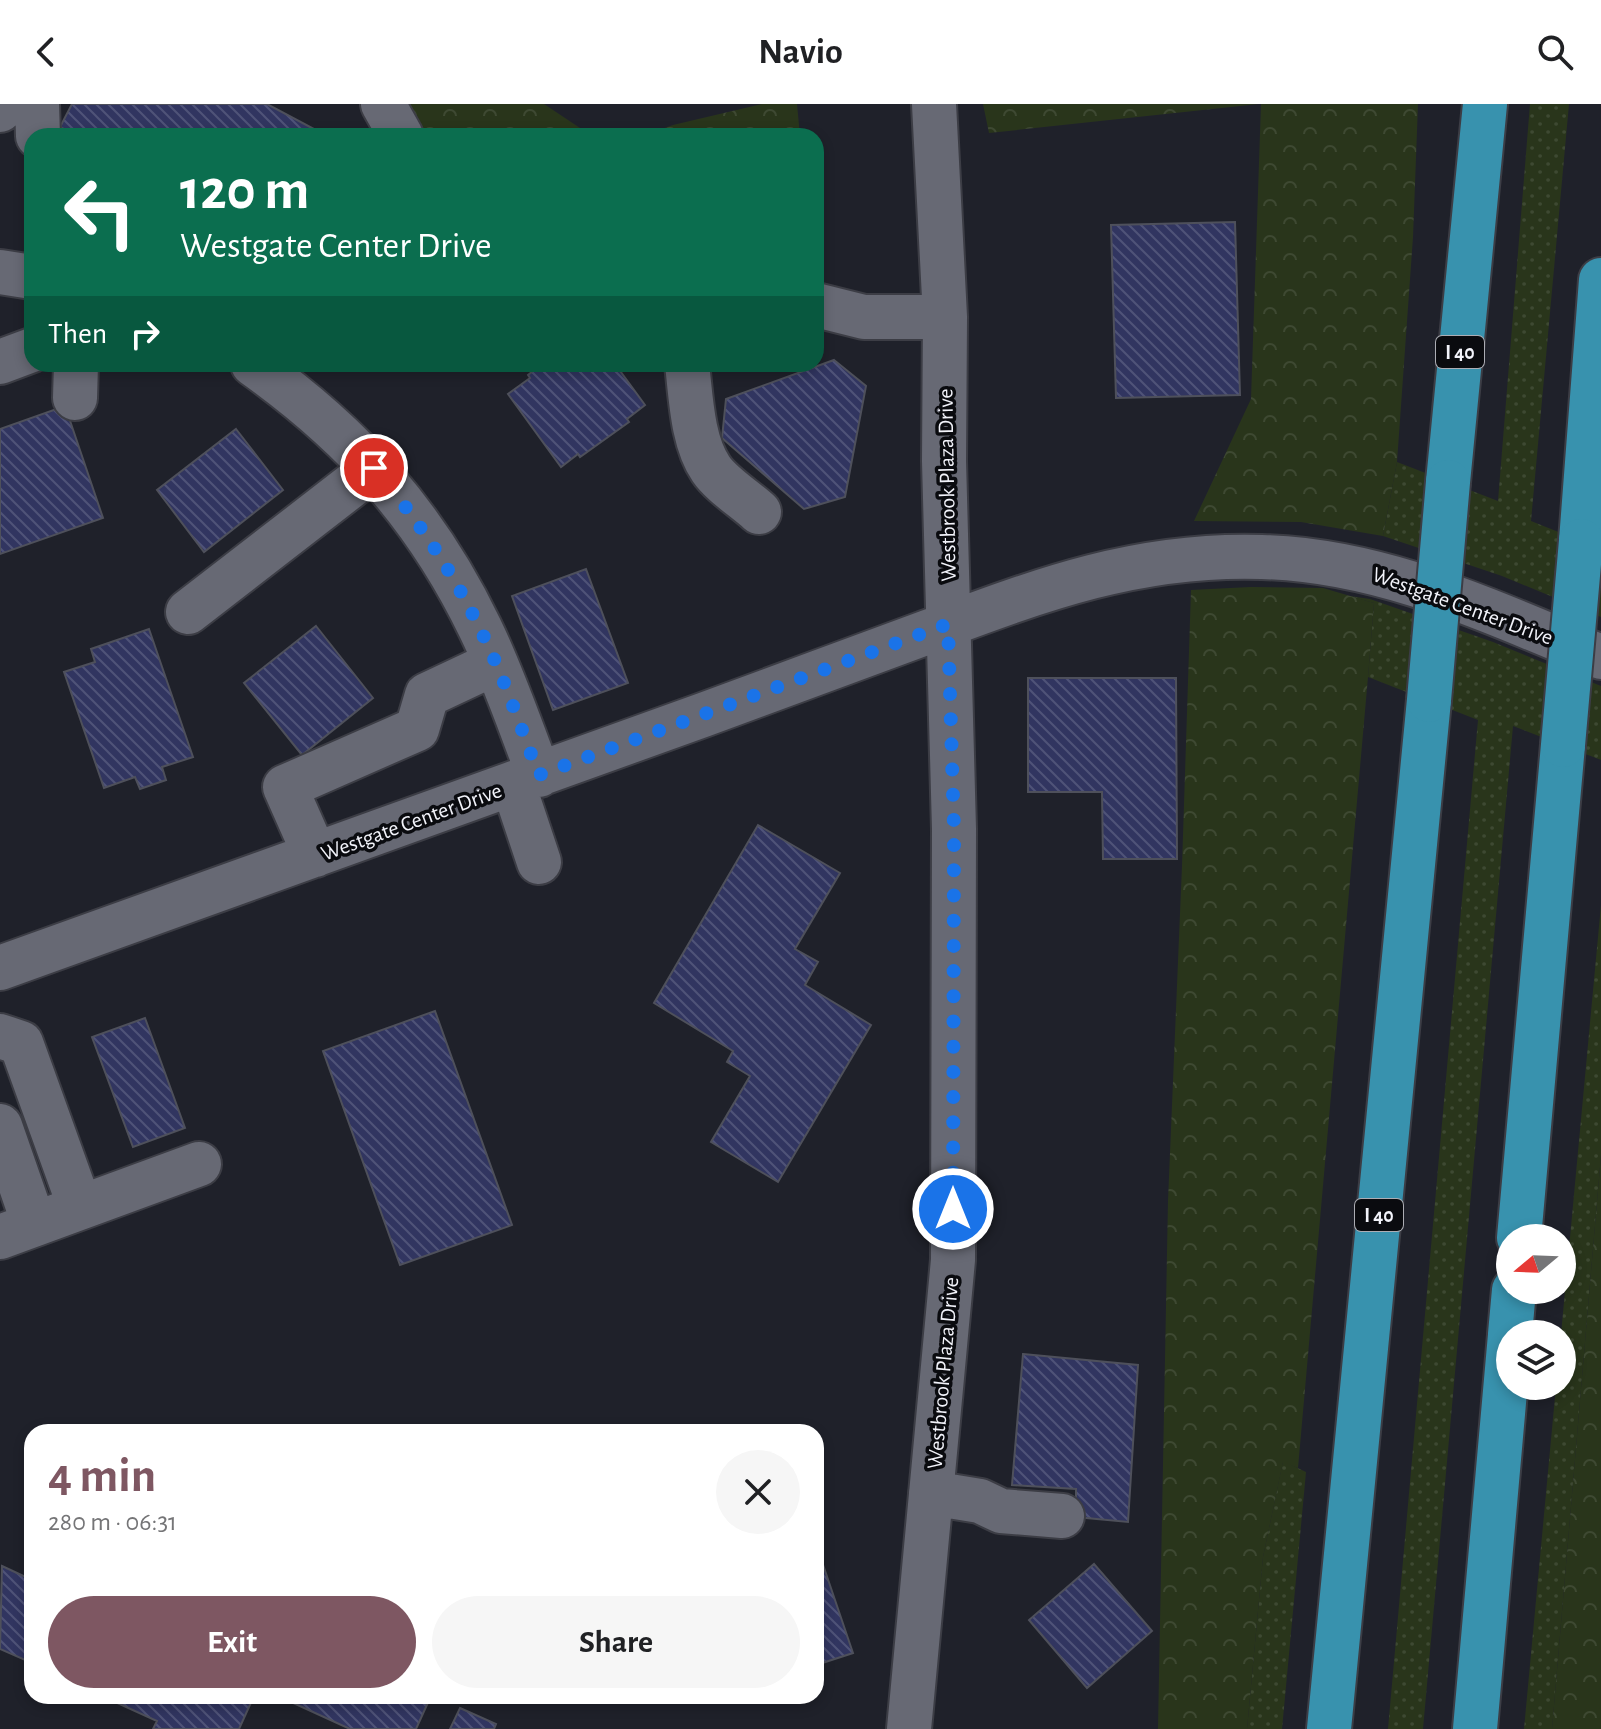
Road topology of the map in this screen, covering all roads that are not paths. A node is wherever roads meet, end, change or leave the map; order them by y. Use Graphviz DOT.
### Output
graph roads {
  1 [pos="0,104"];
  2 [pos="37,104"];
  3 [pos="934,104"];
  4 [pos="1458,104"];
  5 [pos="1485,104"];
  6 [pos="0,110"];
  7 [pos="38,128"];
  8 [pos="1472,222"];
  9 [pos="0,272"];
  10 [pos="24,276"];
  11 [pos="1601,280"];
  12 [pos="824,308"];
  13 [pos="945,317"];
  14 [pos="24,353"];
  15 [pos="0,362"];
  16 [pos="274,372"];
  17 [pos="688,372"];
  18 [pos="1596,412"];
  19 [pos="374,468"];
  20 [pos="759,512"];
  21 [pos="188,612"];
  22 [pos="948,624"];
  23 [pos="1601,657"];
  24 [pos="495,663"];
  25 [pos="526,780"];
  26 [pos="315,855"];
  27 [pos="539,862"];
  28 [pos="0,968"];
  29 [pos="0,1036"];
  30 [pos="0,1126"];
  31 [pos="199,1164"];
  32 [pos="80,1207"];
  33 [pos="1520,1224"];
  34 [pos="17,1230"];
  35 [pos="1504,1400"];
  36 [pos="931,1493"];
  37 [pos="1062,1516"];
  38 [pos="909,1729"];
  39 [pos="1329,1729"];
  40 [pos="1475,1729"];
  1 -- 6 [label="street"];
  2 -- 7 [label="street"];
  3 -- 13 [label="street, Westbrook Plaza Drive"];
  4 -- 8 [label="highway"];
  5 -- 8 [label="highway, I 40"];
  8 -- 39 [label="highway, I 40, bridge"];
  9 -- 10 [label="street"];
  11 -- 18 [label="highway"];
  12 -- 13 [label="street"];
  13 -- 22 [label="street, Westbrook Plaza Drive"];
  14 -- 15 [label="street"];
  16 -- 19 [label="street"];
  17 -- 20 [label="street"];
  18 -- 33 [label="highway, bridge"];
  19 -- 21 [label="street"];
  19 -- 24 [label="street"];
  22 -- 23 [label="street, Westgate Center Drive"];
  22 -- 25 [label="street, Westgate Center Drive"];
  22 -- 36 [label="street, Westbrook Plaza Drive"];
  24 -- 25 [label="street"];
  24 -- 26 [label="street"];
  25 -- 26 [label="street, Westgate Center Drive"];
  25 -- 27 [label="street"];
  26 -- 28 [label="street, Westgate Center Drive"];
  29 -- 32 [label="street"];
  30 -- 34 [label="street"];
  31 -- 32 [label="street"];
  32 -- 34 [label="street"];
  35 -- 40 [label="highway"];
  36 -- 37 [label="street"];
  36 -- 38 [label="street, Westbrook Plaza Drive"];
}
